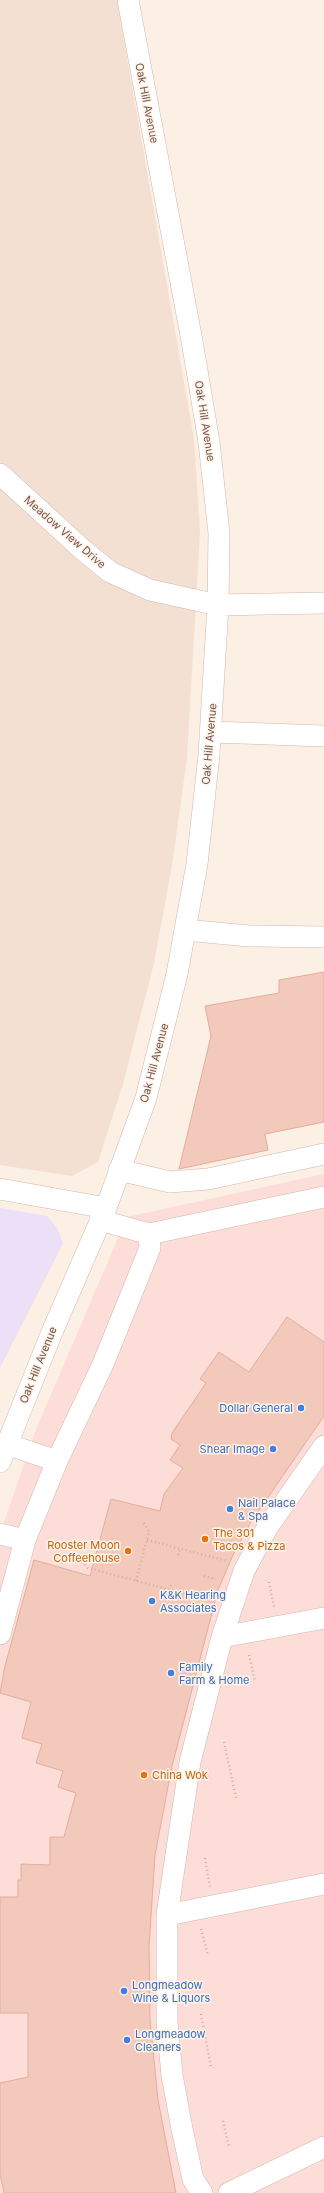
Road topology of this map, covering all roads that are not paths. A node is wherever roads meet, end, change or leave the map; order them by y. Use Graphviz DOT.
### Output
graph roads {
  1 [pos="128,0"];
  2 [pos="0,474"];
  3 [pos="324,603"];
  4 [pos="218,605"];
  5 [pos="210,732"];
  6 [pos="324,736"];
  7 [pos="185,930"];
  8 [pos="324,937"];
  9 [pos="324,1154"];
  10 [pos="119,1170"];
  11 [pos="0,1189"];
  12 [pos="324,1197"];
  13 [pos="103,1214"];
  14 [pos="150,1234"];
  15 [pos="324,1446"];
  16 [pos="3,1453"];
  17 [pos="58,1461"];
  18 [pos="0,1534"];
  19 [pos="25,1540"];
  20 [pos="324,1618"];
  21 [pos="0,1634"];
  22 [pos="222,1636"];
  23 [pos="324,1884"];
  24 [pos="167,1915"];
  25 [pos="324,2147"];
  26 [pos="202,2193"];
  27 [pos="229,2193"];
  1 -- 4 [label="street, Oak Hill Avenue"];
  2 -- 4 [label="street, Meadow View Drive"];
  3 -- 4 [label="street, Meadow View Drive"];
  4 -- 5 [label="street, Oak Hill Avenue"];
  5 -- 6 [label="street"];
  5 -- 7 [label="street, Oak Hill Avenue"];
  7 -- 8 [label="street"];
  7 -- 10 [label="street, Oak Hill Avenue"];
  9 -- 10 [label="street"];
  10 -- 13 [label="street, Oak Hill Avenue"];
  11 -- 13 [label="street"];
  12 -- 14 [label="street"];
  13 -- 14 [label="street"];
  13 -- 16 [label="street, Oak Hill Avenue"];
  14 -- 17 [label="street"];
  15 -- 22 [label="street"];
  16 -- 17 [label="street"];
  17 -- 19 [label="street"];
  18 -- 19 [label="street"];
  19 -- 21 [label="street"];
  20 -- 22 [label="street"];
  22 -- 24 [label="street"];
  23 -- 24 [label="street"];
  24 -- 26 [label="street"];
  25 -- 27 [label="street"];
}
